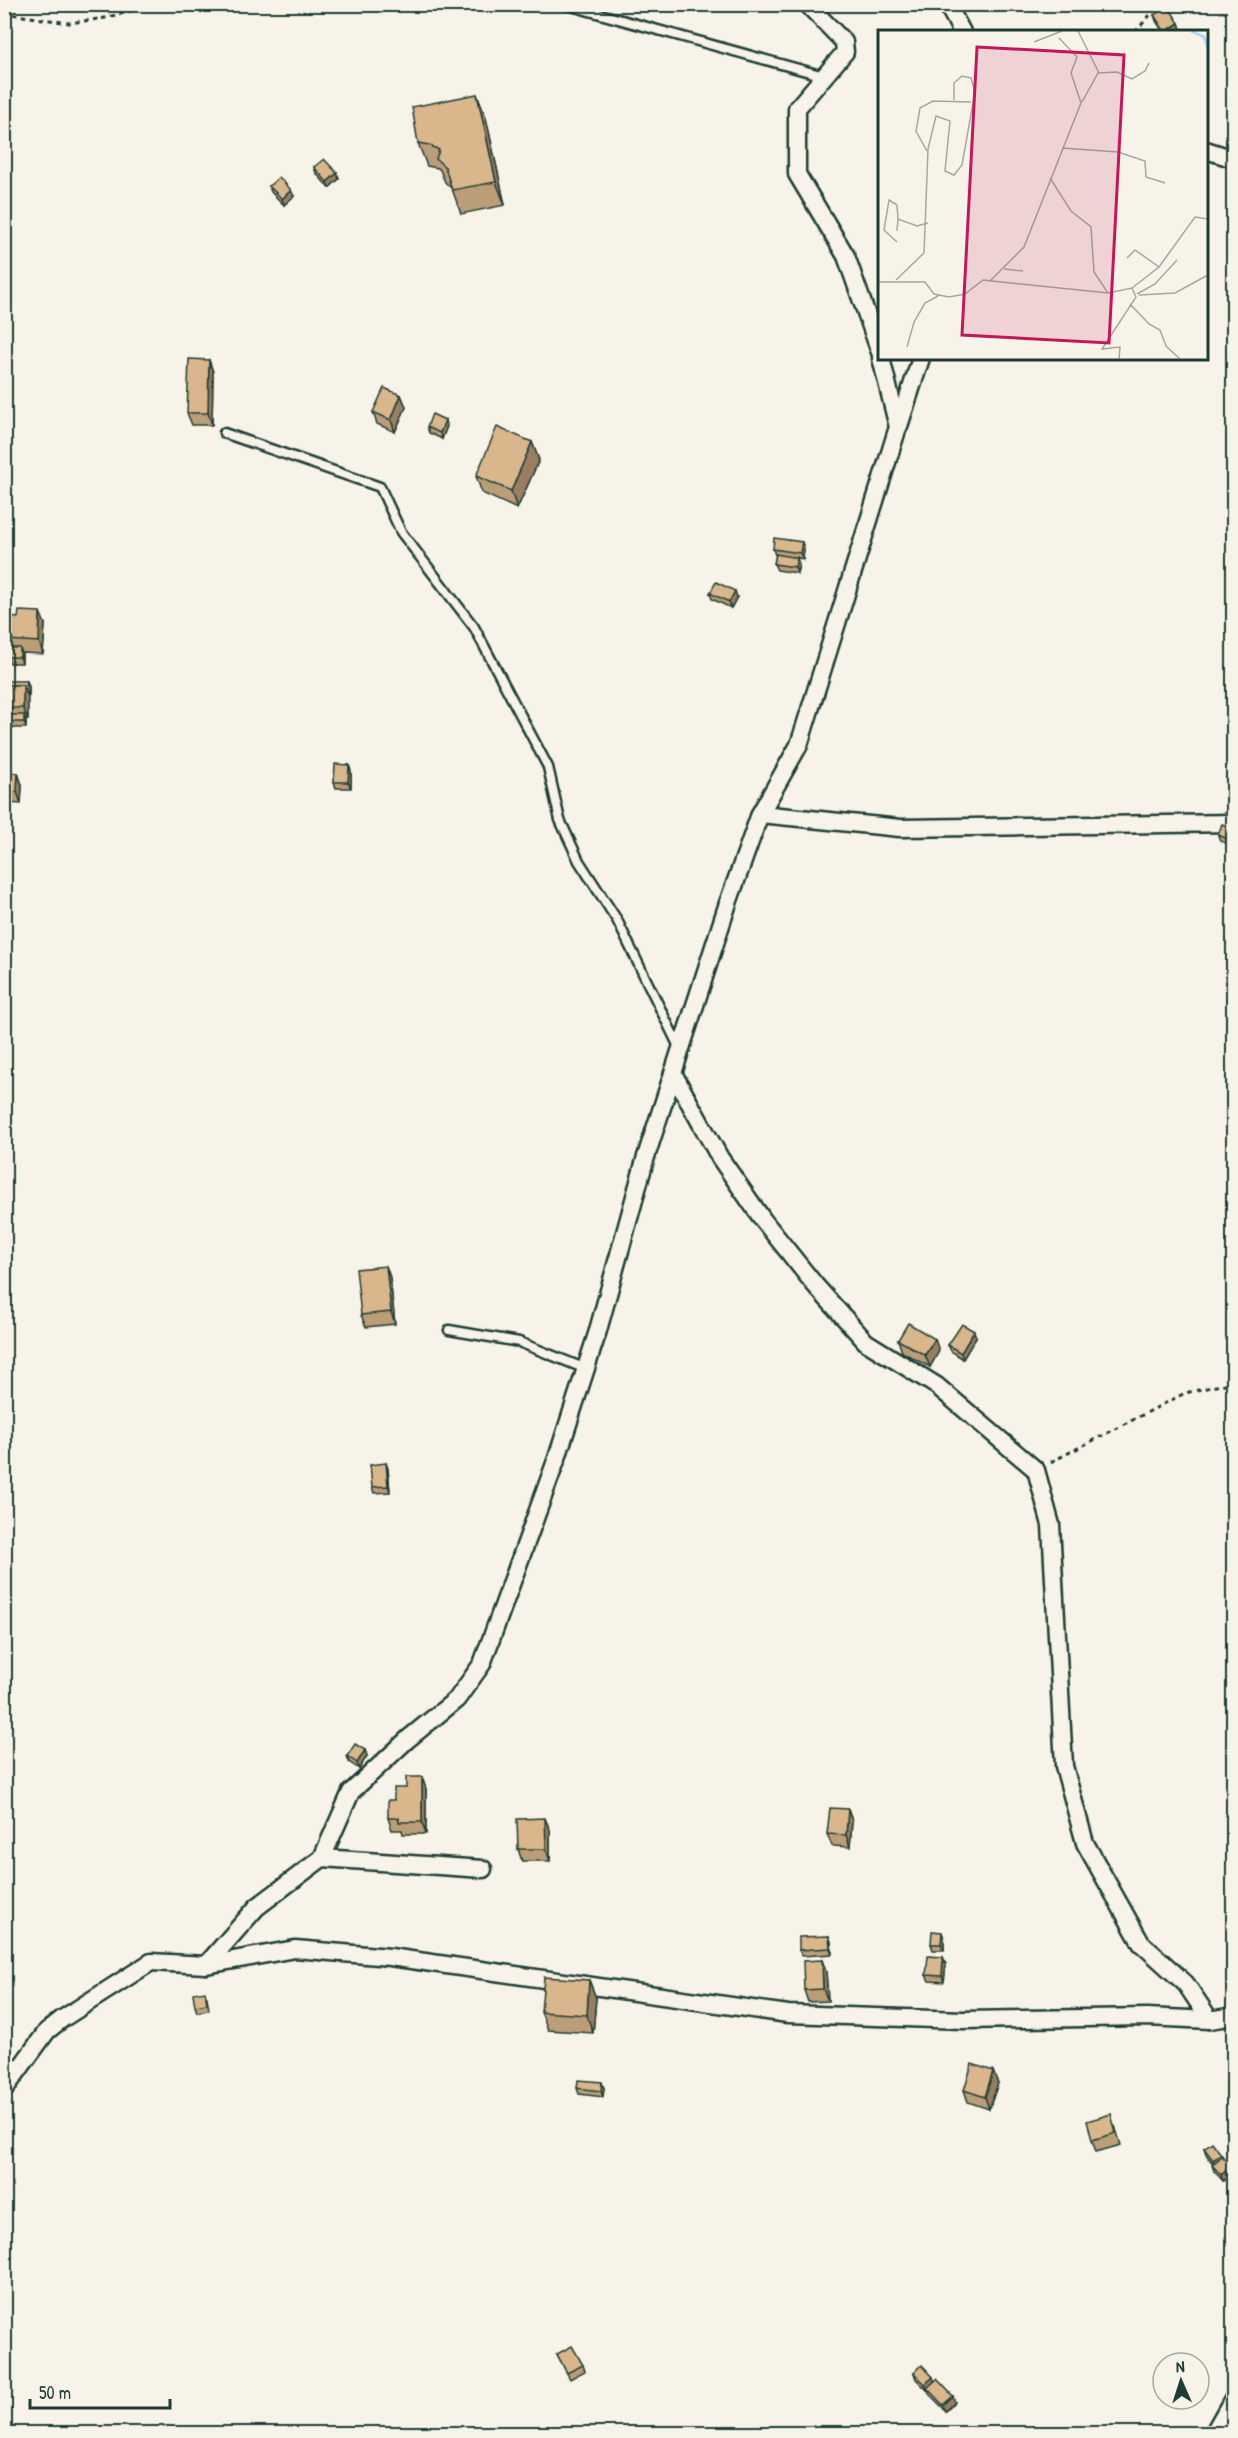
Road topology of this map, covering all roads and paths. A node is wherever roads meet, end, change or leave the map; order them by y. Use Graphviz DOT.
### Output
graph roads {
  1 [pos="155,4"];
  2 [pos="564,4"];
  3 [pos="807,4"];
  4 [pos="947,4"];
  5 [pos="1161,4"];
  6 [pos="4,13"];
  7 [pos="961,30"];
  8 [pos="1137,30"];
  9 [pos="824,76"];
  10 [pos="1208,151"];
  11 [pos="1233,159"];
  12 [pos="878,349"];
  13 [pos="881,360"];
  14 [pos="920,360"];
  15 [pos="898,427"];
  16 [pos="224,433"];
  17 [pos="760,814"];
  18 [pos="1233,824"];
  19 [pos="681,1050"];
  20 [pos="674,1073"];
  21 [pos="449,1330"];
  22 [pos="586,1369"];
  23 [pos="1233,1382"];
  24 [pos="1036,1470"];
  25 [pos="322,1858"];
  26 [pos="483,1869"];
  27 [pos="206,1965"];
  28 [pos="1233,2016"];
  29 [pos="1209,2020"];
  30 [pos="4,2090"];
  31 [pos="1233,2397"];
  32 [pos="1213,2433"];
  1 -- 6 [label="path"];
  2 -- 9 [label="lane"];
  3 -- 9 [label="street"];
  4 -- 7 [label="street"];
  5 -- 8 [label="path"];
  9 -- 12 [label="street"];
  10 -- 11 [label="street"];
  13 -- 15 [label="street"];
  14 -- 15 [label="street"];
  15 -- 17 [label="street"];
  16 -- 19 [label="lane"];
  17 -- 18 [label="street"];
  17 -- 19 [label="street"];
  19 -- 20 [label="street"];
  20 -- 22 [label="street"];
  20 -- 24 [label="street"];
  21 -- 22 [label="lane"];
  22 -- 25 [label="street"];
  23 -- 24 [label="path"];
  24 -- 29 [label="street"];
  25 -- 26 [label="street"];
  25 -- 27 [label="street"];
  27 -- 29 [label="street"];
  27 -- 30 [label="street"];
  28 -- 29 [label="street"];
  31 -- 32 [label="street"];
}
